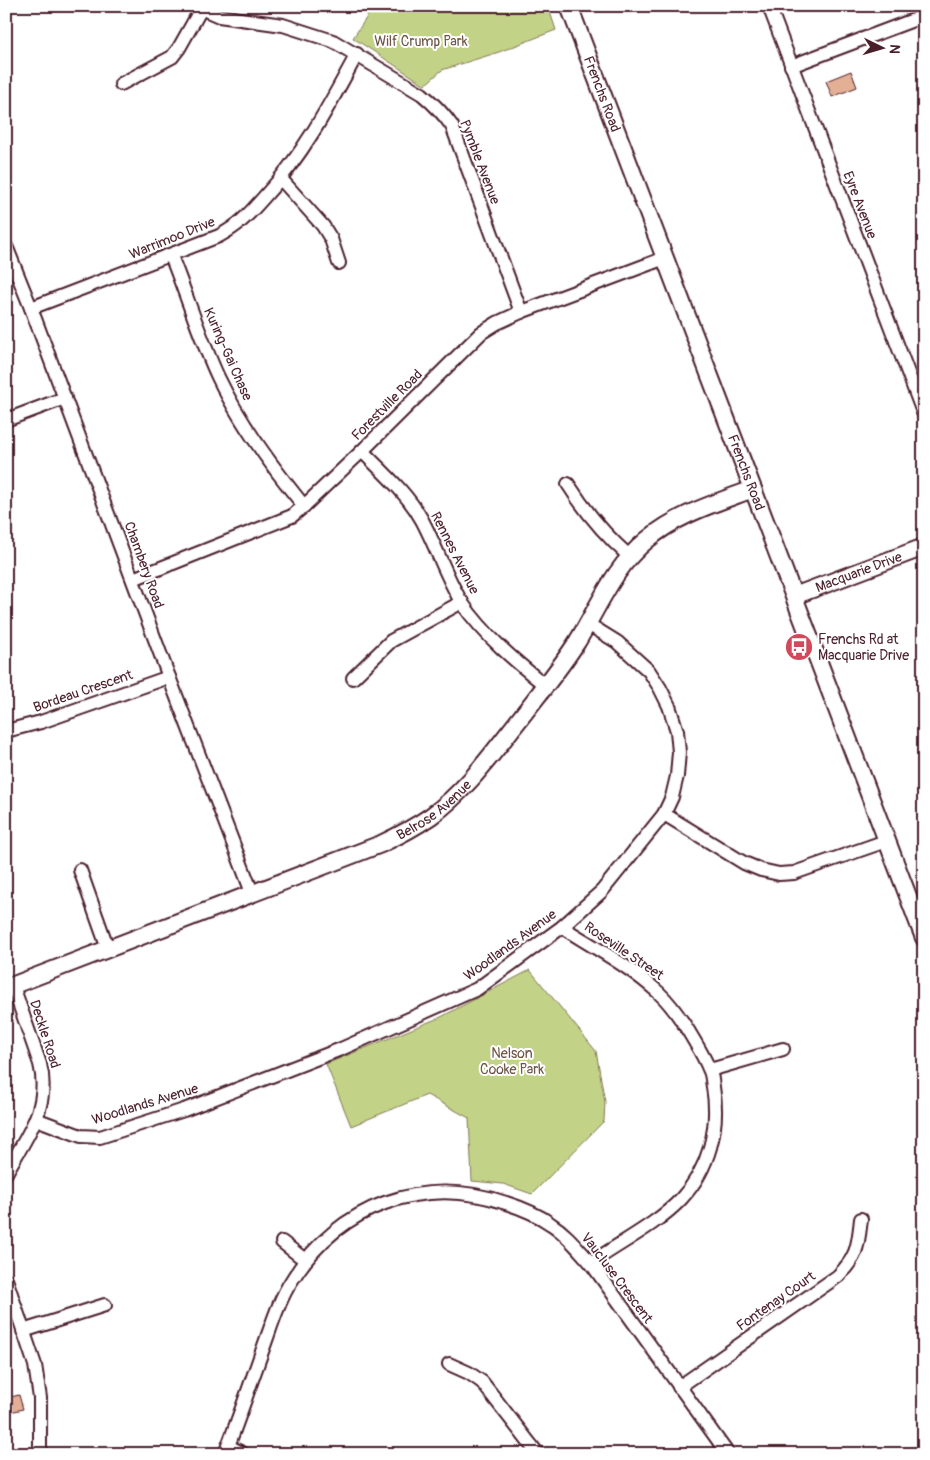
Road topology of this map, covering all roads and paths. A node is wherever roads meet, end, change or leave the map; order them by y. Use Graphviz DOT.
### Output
graph roads {
  1 [pos="569,6"];
  2 [pos="769,6"];
  3 [pos="198,8"];
  4 [pos="924,16"];
  5 [pos="357,54"];
  6 [pos="791,66"];
  7 [pos="121,84"];
  8 [pos="281,179"];
  9 [pos="7,250"];
  10 [pos="171,256"];
  11 [pos="665,258"];
  12 [pos="340,263"];
  13 [pos="31,308"];
  14 [pos="521,312"];
  15 [pos="65,398"];
  16 [pos="924,415"];
  17 [pos="6,420"];
  18 [pos="362,451"];
  19 [pos="568,484"];
  20 [pos="753,489"];
  21 [pos="304,506"];
  22 [pos="924,547"];
  23 [pos="629,556"];
  24 [pos="133,579"];
  25 [pos="794,596"];
  26 [pos="462,602"];
  27 [pos="588,624"];
  28 [pos="169,677"];
  29 [pos="352,678"];
  30 [pos="546,686"];
  31 [pos="6,730"];
  32 [pos="664,814"];
  33 [pos="886,841"];
  34 [pos="80,870"];
  35 [pos="253,895"];
  36 [pos="920,916"];
  37 [pos="562,927"];
  38 [pos="924,938"];
  39 [pos="108,949"];
  40 [pos="10,987"];
  41 [pos="783,1049"];
  42 [pos="710,1070"];
  43 [pos="36,1119"];
  44 [pos="6,1173"];
  45 [pos="861,1219"];
  46 [pos="282,1242"];
  47 [pos="305,1260"];
  48 [pos="591,1263"];
  49 [pos="6,1279"];
  50 [pos="105,1305"];
  51 [pos="23,1331"];
  52 [pos="449,1364"];
  53 [pos="679,1387"];
  54 [pos="227,1450"];
  55 [pos="40,1454"];
  56 [pos="244,1454"];
  57 [pos="538,1454"];
  58 [pos="728,1454"];
  1 -- 11 [label="street, Frenchs Road"];
  2 -- 6 [label="street, Eyre Avenue"];
  3 -- 5 [label="street, Pymble Avenue"];
  3 -- 7 [label="street"];
  4 -- 6 [label="street"];
  5 -- 8 [label="street, Warrimoo Drive"];
  5 -- 14 [label="street, Pymble Avenue"];
  6 -- 16 [label="street, Eyre Avenue"];
  8 -- 10 [label="street, Warrimoo Drive"];
  8 -- 12 [label="street"];
  9 -- 13 [label="street, Chambery Road"];
  10 -- 13 [label="street, Warrimoo Drive"];
  10 -- 21 [label="street, Kuring-Gai Chase"];
  11 -- 14 [label="street, Forestville Road"];
  11 -- 20 [label="street, Frenchs Road"];
  13 -- 15 [label="street, Chambery Road"];
  14 -- 18 [label="street, Forestville Road"];
  15 -- 17 [label="street"];
  15 -- 24 [label="street, Chambery Road"];
  18 -- 21 [label="street, Forestville Road"];
  18 -- 26 [label="street, Rennes Avenue"];
  19 -- 23 [label="street"];
  20 -- 23 [label="street, Belrose Avenue"];
  20 -- 25 [label="street, Frenchs Road"];
  21 -- 24 [label="street, Forestville Road"];
  22 -- 25 [label="street, Macquarie Drive"];
  23 -- 27 [label="street, Belrose Avenue"];
  24 -- 28 [label="street, Chambery Road"];
  25 -- 33 [label="street, Frenchs Road"];
  26 -- 29 [label="street"];
  26 -- 30 [label="street, Rennes Avenue"];
  27 -- 30 [label="street, Belrose Avenue"];
  27 -- 32 [label="street, Woodlands Avenue"];
  28 -- 31 [label="street, Bordeau Crescent"];
  28 -- 35 [label="street, Chambery Road"];
  30 -- 35 [label="street, Belrose Avenue"];
  32 -- 33 [label="street"];
  32 -- 37 [label="street, Woodlands Avenue"];
  33 -- 36 [label="street, Frenchs Road"];
  34 -- 39 [label="street"];
  35 -- 39 [label="street, Belrose Avenue"];
  36 -- 38 [label="street, Frenchs Road"];
  37 -- 42 [label="street, Roseville Street"];
  37 -- 43 [label="street, Woodlands Avenue"];
  39 -- 40 [label="street, Belrose Avenue"];
  40 -- 43 [label="street, Deckle Road"];
  41 -- 42 [label="street"];
  42 -- 48 [label="street, Roseville Street"];
  43 -- 44 [label="street, Deckle Road"];
  45 -- 53 [label="street, Fontenay Court"];
  46 -- 47 [label="street"];
  47 -- 48 [label="street, Vaucluse Crescent"];
  47 -- 54 [label="street, Vaucluse Crescent"];
  48 -- 53 [label="street, Vaucluse Crescent"];
  49 -- 51 [label="street"];
  50 -- 51 [label="street"];
  51 -- 55 [label="street"];
  52 -- 57 [label="street"];
  53 -- 58 [label="street, Vaucluse Crescent"];
  54 -- 56 [label="street"];
}
